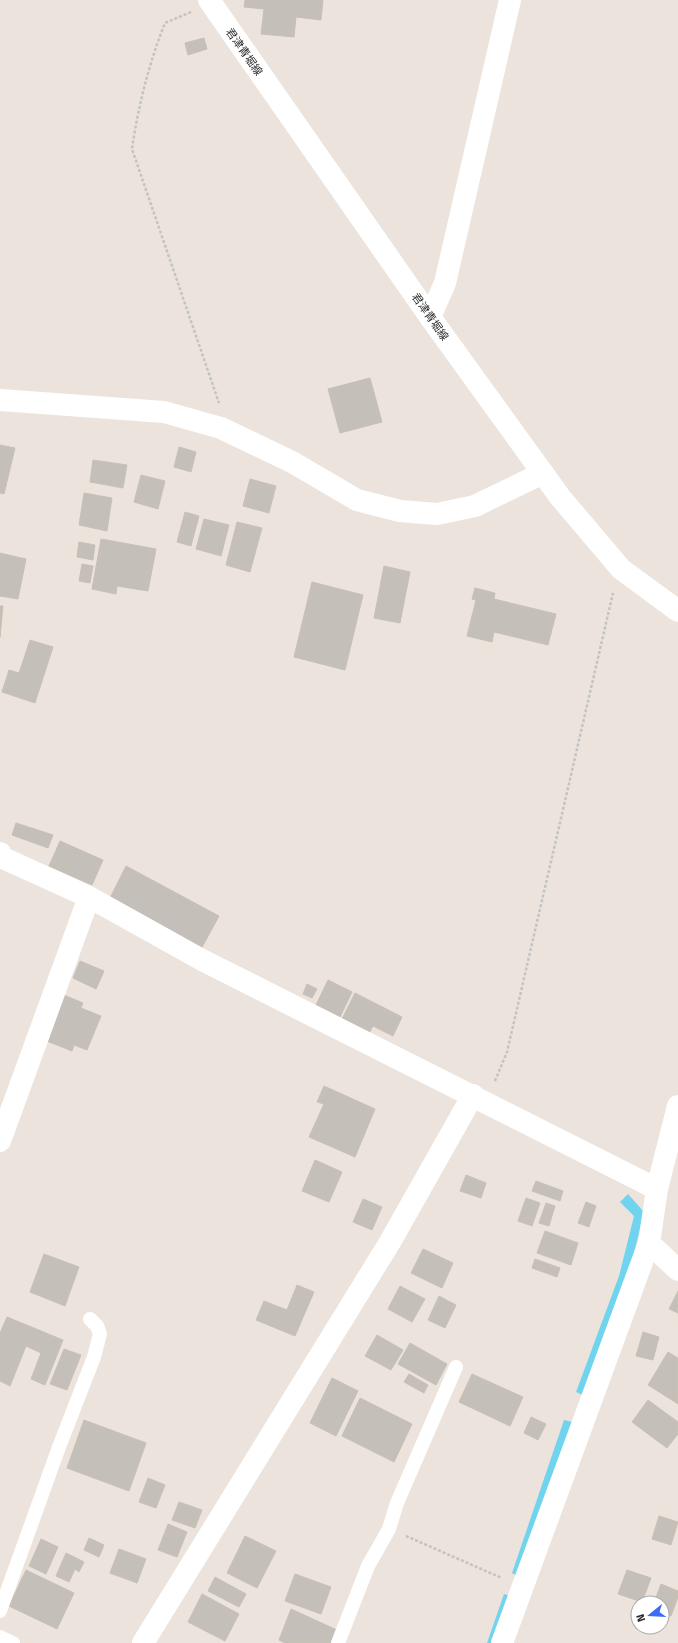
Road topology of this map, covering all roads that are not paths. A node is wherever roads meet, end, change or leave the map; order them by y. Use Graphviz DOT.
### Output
graph roads {
  1 [pos="510,0"];
  2 [pos="213,1"];
  3 [pos="430,317"];
  4 [pos="0,400"];
  5 [pos="543,473"];
  6 [pos="678,611"];
  7 [pos="0,853"];
  8 [pos="89,897"];
  9 [pos="479,1099"];
  10 [pos="678,1106"];
  11 [pos="0,1141"];
  12 [pos="657,1189"];
  13 [pos="649,1243"];
  14 [pos="678,1270"];
  15 [pos="90,1319"];
  16 [pos="456,1367"];
  17 [pos="0,1611"];
  18 [pos="0,1637"];
  19 [pos="13,1643"];
  20 [pos="143,1643"];
  21 [pos="338,1643"];
  22 [pos="502,1643"];
  1 -- 3 [label="street"];
  2 -- 3 [label="street, 君津青堀線"];
  3 -- 5 [label="street, 君津青堀線"];
  4 -- 5 [label="street"];
  5 -- 6 [label="street, 君津青堀線"];
  7 -- 8 [label="street"];
  8 -- 9 [label="street"];
  8 -- 11 [label="street"];
  9 -- 12 [label="street"];
  9 -- 20 [label="street"];
  10 -- 12 [label="street"];
  12 -- 13 [label="street"];
  13 -- 14 [label="street"];
  13 -- 22 [label="street"];
  15 -- 17 [label="lane"];
  16 -- 21 [label="lane"];
  18 -- 19 [label="lane"];
}
